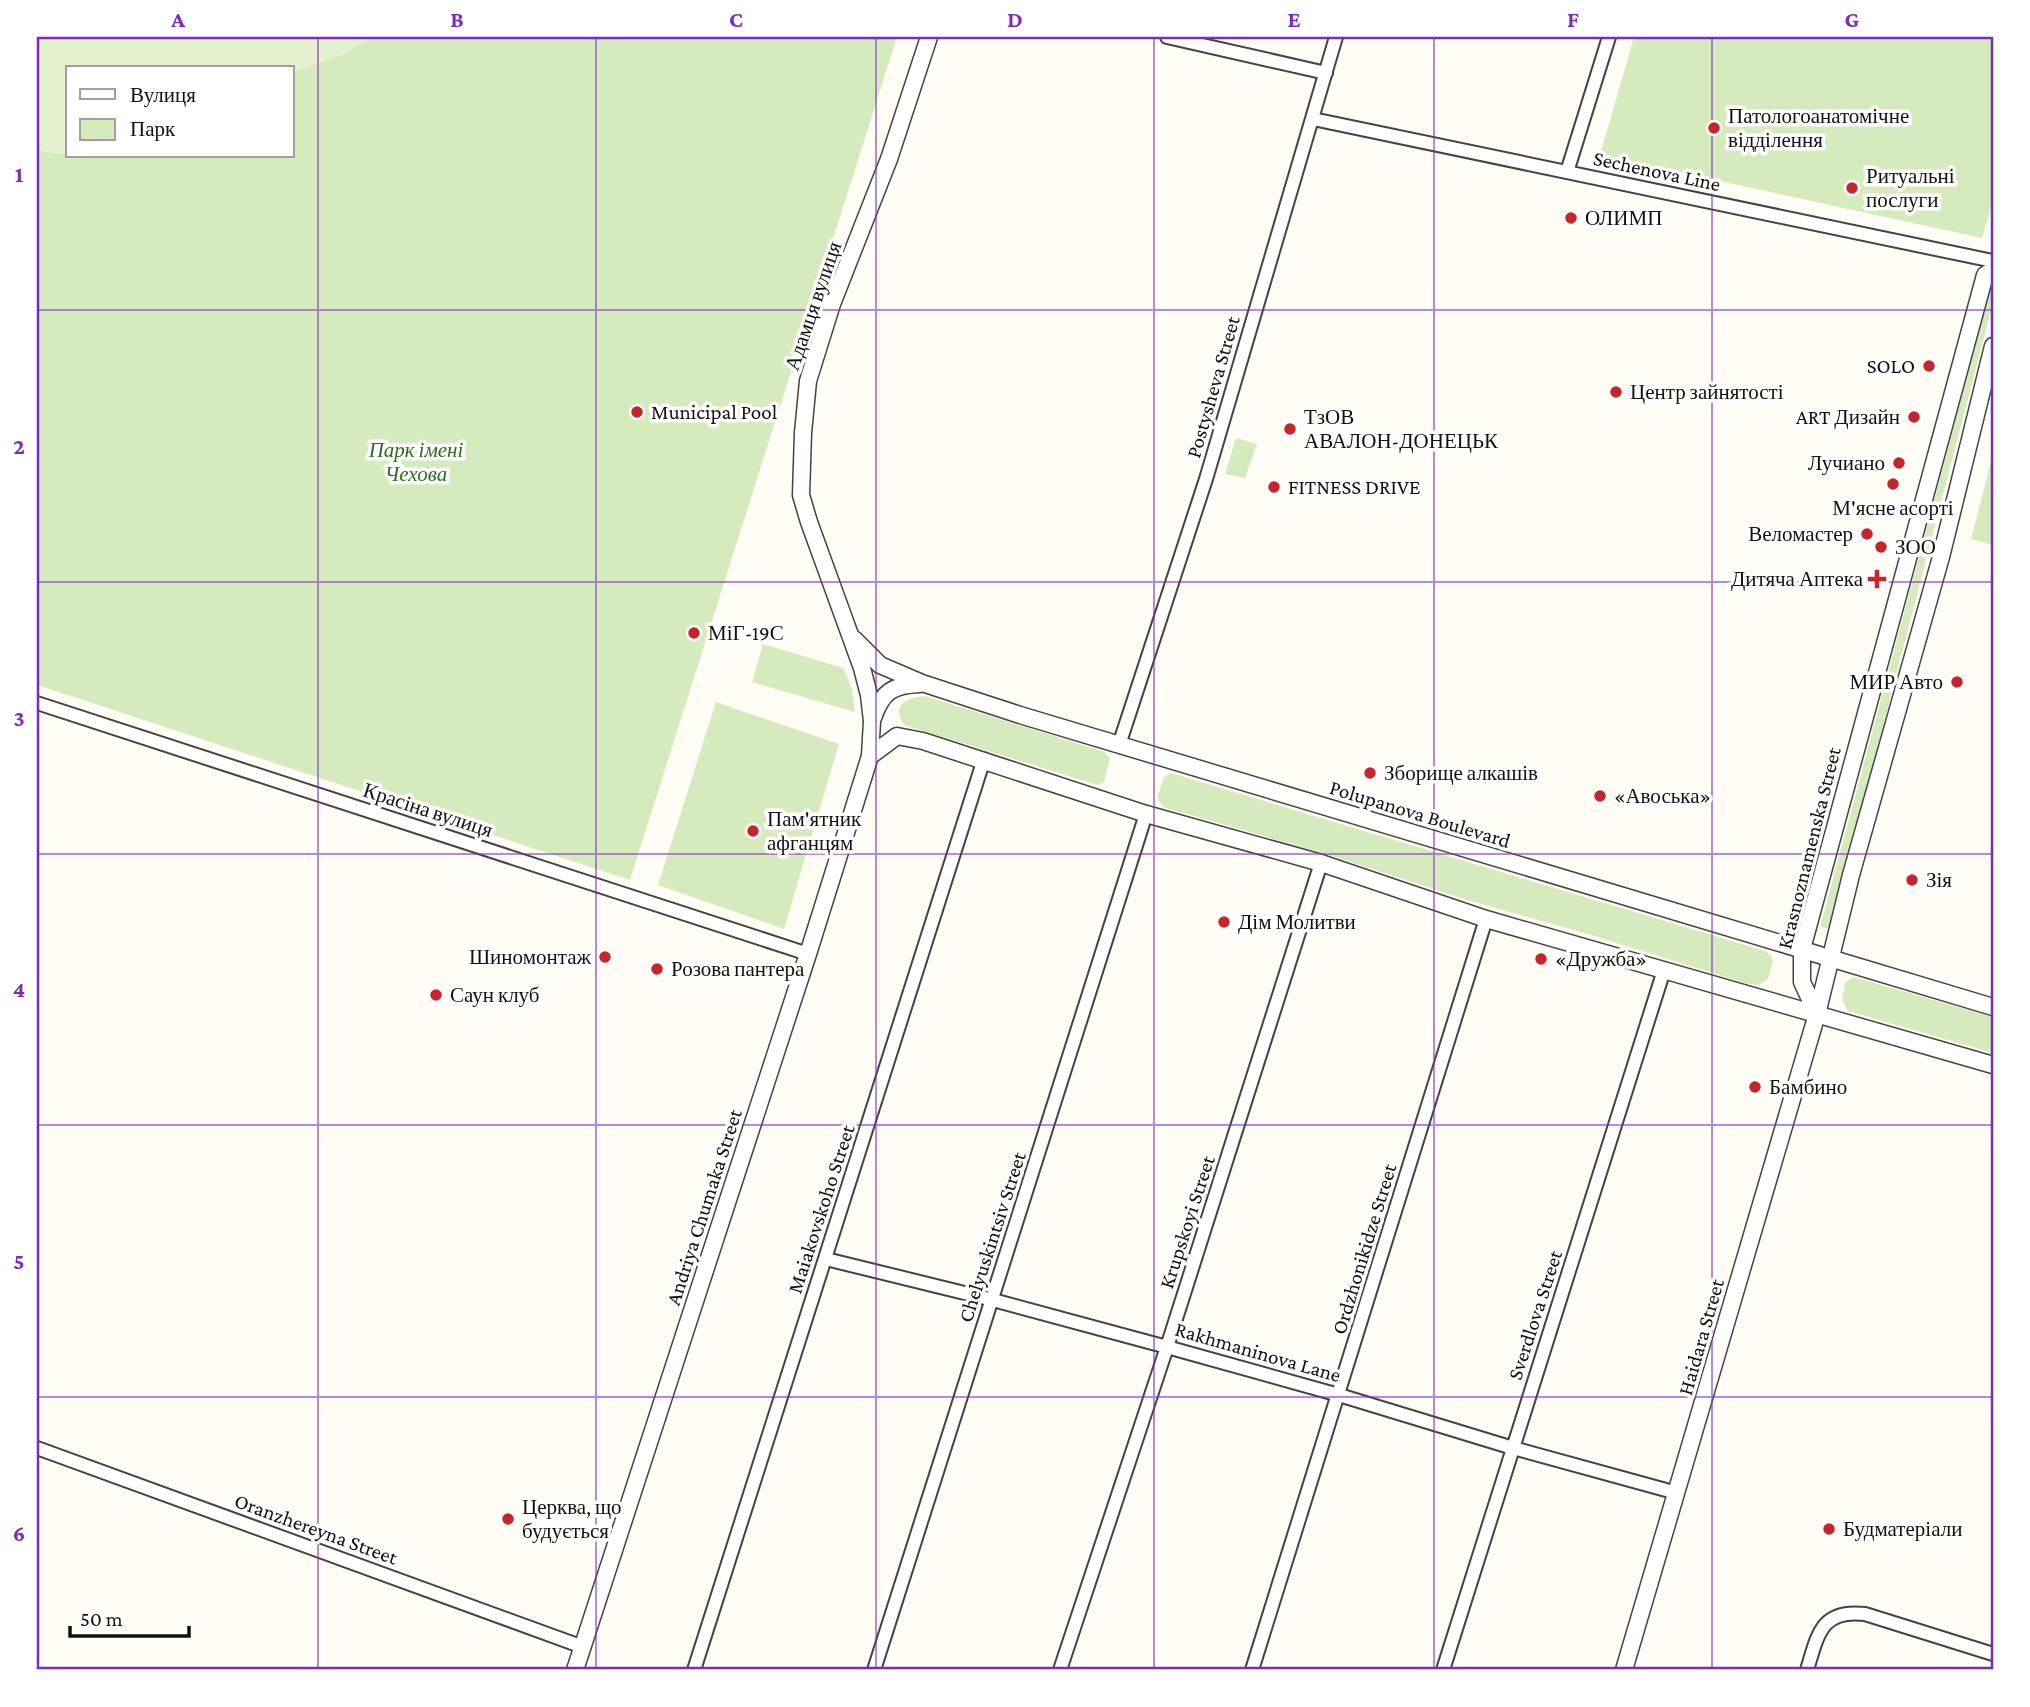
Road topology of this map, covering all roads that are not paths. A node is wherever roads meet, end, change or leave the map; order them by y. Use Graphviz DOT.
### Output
graph roads {
  1 [pos="929,37"];
  2 [pos="1167,37"];
  3 [pos="1336,37"];
  4 [pos="1609,37"];
  5 [pos="1326,73"];
  6 [pos="1312,119"];
  7 [pos="1567,172"];
  8 [pos="1993,261"];
  9 [pos="1993,270"];
  10 [pos="1993,346"];
  11 [pos="848,633"];
  12 [pos="922,683"];
  13 [pos="37,703"];
  14 [pos="872,721"];
  15 [pos="1119,745"];
  16 [pos="870,756"];
  17 [pos="984,760"];
  18 [pos="1146,814"];
  19 [pos="1321,863"];
  20 [pos="1486,919"];
  21 [pos="1802,949"];
  22 [pos="808,954"];
  23 [pos="1831,957"];
  24 [pos="1664,970"];
  25 [pos="1993,1007"];
  26 [pos="1817,1014"];
  27 [pos="1993,1065"];
  28 [pos="826,1259"];
  29 [pos="993,1300"];
  30 [pos="1167,1347"];
  31 [pos="1339,1395"];
  32 [pos="37,1447"];
  33 [pos="1513,1448"];
  34 [pos="1677,1493"];
  35 [pos="583,1647"];
  36 [pos="1993,1654"];
  37 [pos="575,1670"];
  38 [pos="694,1670"];
  39 [pos="874,1670"];
  40 [pos="1060,1670"];
  41 [pos="1252,1670"];
  42 [pos="1443,1670"];
  43 [pos="1624,1670"];
  44 [pos="1807,1670"];
  1 -- 11 [label="street, Адамця вулиця"];
  2 -- 5 [label="street"];
  3 -- 5 [label="street, Postysheva Street"];
  4 -- 7 [label="street"];
  5 -- 6 [label="street, Postysheva Street"];
  6 -- 7 [label="street, Sechenova Line"];
  6 -- 15 [label="street, Postysheva Street"];
  7 -- 8 [label="street, Sechenova Line"];
  9 -- 21 [label="street, Krasnoznamenska Street"];
  10 -- 23 [label="street"];
  11 -- 12 [label="street, Polupanova Boulevard"];
  11 -- 14 [label="street, Адамця вулиця"];
  12 -- 14 [label="street"];
  12 -- 15 [label="street, Polupanova Boulevard"];
  13 -- 22 [label="street, Красіна вулиця"];
  14 -- 16 [label="street, Адамця вулиця"];
  15 -- 21 [label="street, Polupanova Boulevard"];
  16 -- 17 [label="street"];
  16 -- 22 [label="street, Andriya Chumaka Street"];
  17 -- 18 [label="street"];
  17 -- 28 [label="street, Maiakovskoho Street"];
  18 -- 19 [label="street"];
  18 -- 29 [label="street, Chelyuskintsiv Street"];
  19 -- 20 [label="street"];
  19 -- 30 [label="street, Krupskoyi Street"];
  20 -- 24 [label="street"];
  20 -- 31 [label="street, Ordzhonikidze Street"];
  21 -- 23 [label="street, Polupanova Boulevard"];
  21 -- 26 [label="street, Krasnoznamenska Street"];
  22 -- 35 [label="street, Andriya Chumaka Street"];
  23 -- 25 [label="street, Polupanova Boulevard"];
  23 -- 26 [label="street"];
  24 -- 26 [label="street"];
  24 -- 33 [label="street, Sverdlova Street"];
  26 -- 27 [label="street"];
  26 -- 34 [label="street, Haidara Street"];
  28 -- 29 [label="street, Rakhmaninova Lane"];
  28 -- 38 [label="street, Maiakovskoho Street"];
  29 -- 30 [label="street, Rakhmaninova Lane"];
  29 -- 39 [label="street, Chelyuskintsiv Street"];
  30 -- 31 [label="street, Rakhmaninova Lane"];
  30 -- 40 [label="street, Krupskoyi Street"];
  31 -- 33 [label="street, Rakhmaninova Lane"];
  31 -- 41 [label="street, Ordzhonikidze Street"];
  32 -- 35 [label="street, Oranzhereyna Street"];
  33 -- 34 [label="street, Rakhmaninova Lane"];
  33 -- 42 [label="street, Sverdlova Street"];
  34 -- 43 [label="street, Haidara Street"];
  35 -- 37 [label="street, Andriya Chumaka Street"];
  36 -- 44 [label="street"];
}
